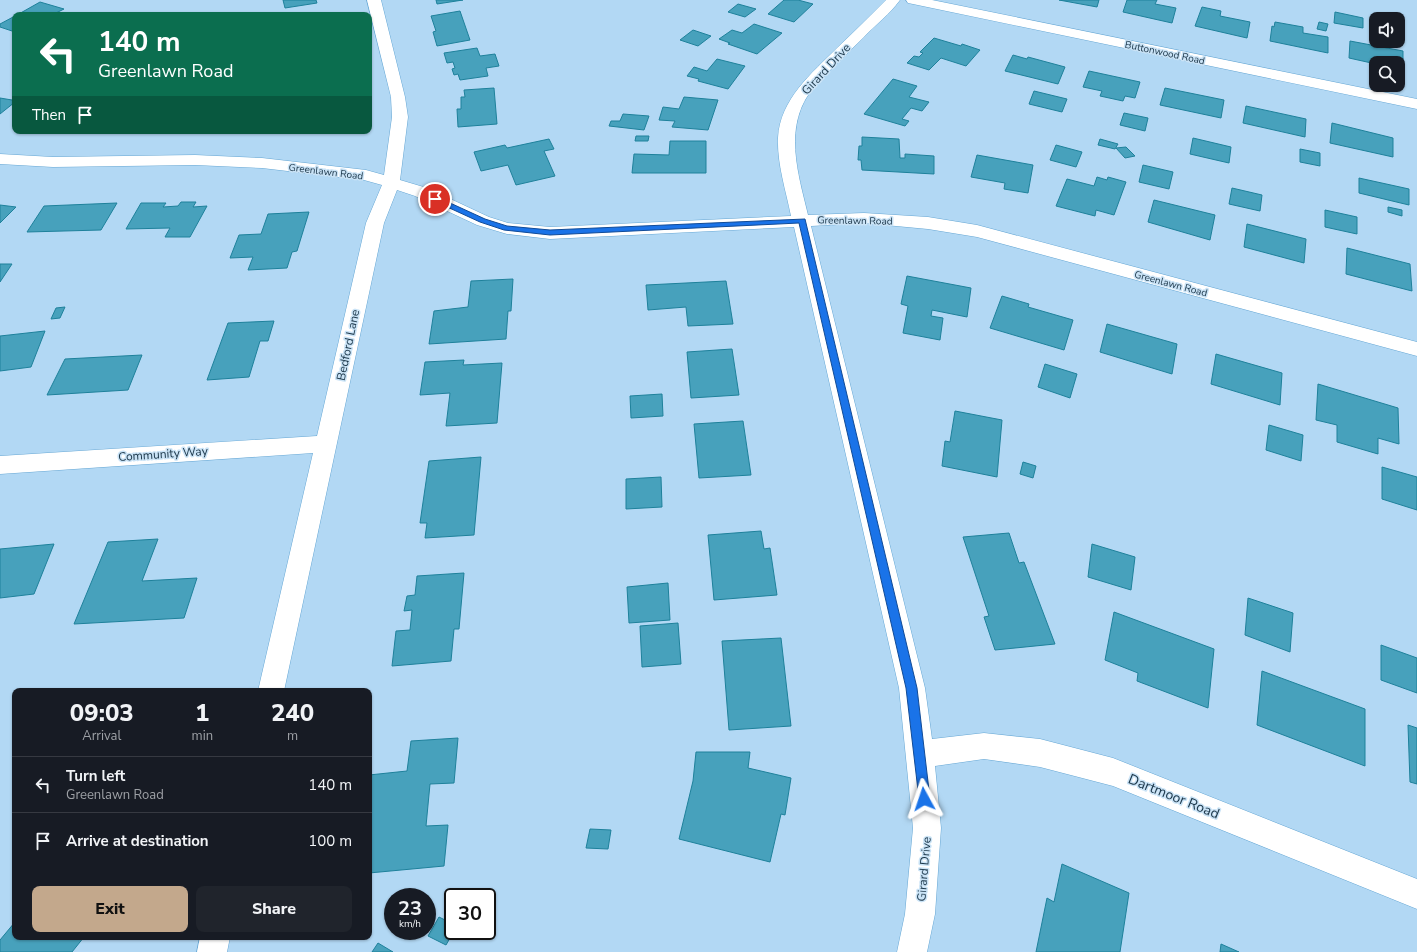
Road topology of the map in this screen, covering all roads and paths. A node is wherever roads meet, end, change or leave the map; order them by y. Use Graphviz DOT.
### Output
graph roads {
  1 [pos="374,0"];
  2 [pos="893,0"];
  3 [pos="914,0"];
  4 [pos="1417,104"];
  5 [pos="0,160"];
  6 [pos="391,183"];
  7 [pos="802,220"];
  8 [pos="1417,349"];
  9 [pos="327,444"];
  10 [pos="0,465"];
  11 [pos="272,688"];
  12 [pos="920,754"];
  13 [pos="1417,894"];
  14 [pos="214,940"];
  15 [pos="212,952"];
  16 [pos="912,952"];
  1 -- 6 [label="street, Bedford Lane"];
  2 -- 7 [label="street, Girard Drive"];
  3 -- 4 [label="street, Buttonwood Road"];
  5 -- 6 [label="street, Greenlawn Road"];
  6 -- 7 [label="street, Greenlawn Road"];
  6 -- 9 [label="street, Bedford Lane"];
  7 -- 8 [label="street, Greenlawn Road"];
  7 -- 12 [label="street, Girard Drive"];
  9 -- 10 [label="street, Community Way"];
  9 -- 11 [label="street, Bedford Lane"];
  12 -- 13 [label="street, Dartmoor Road"];
  12 -- 16 [label="street, Girard Drive"];
  14 -- 15 [label="street"];
}
